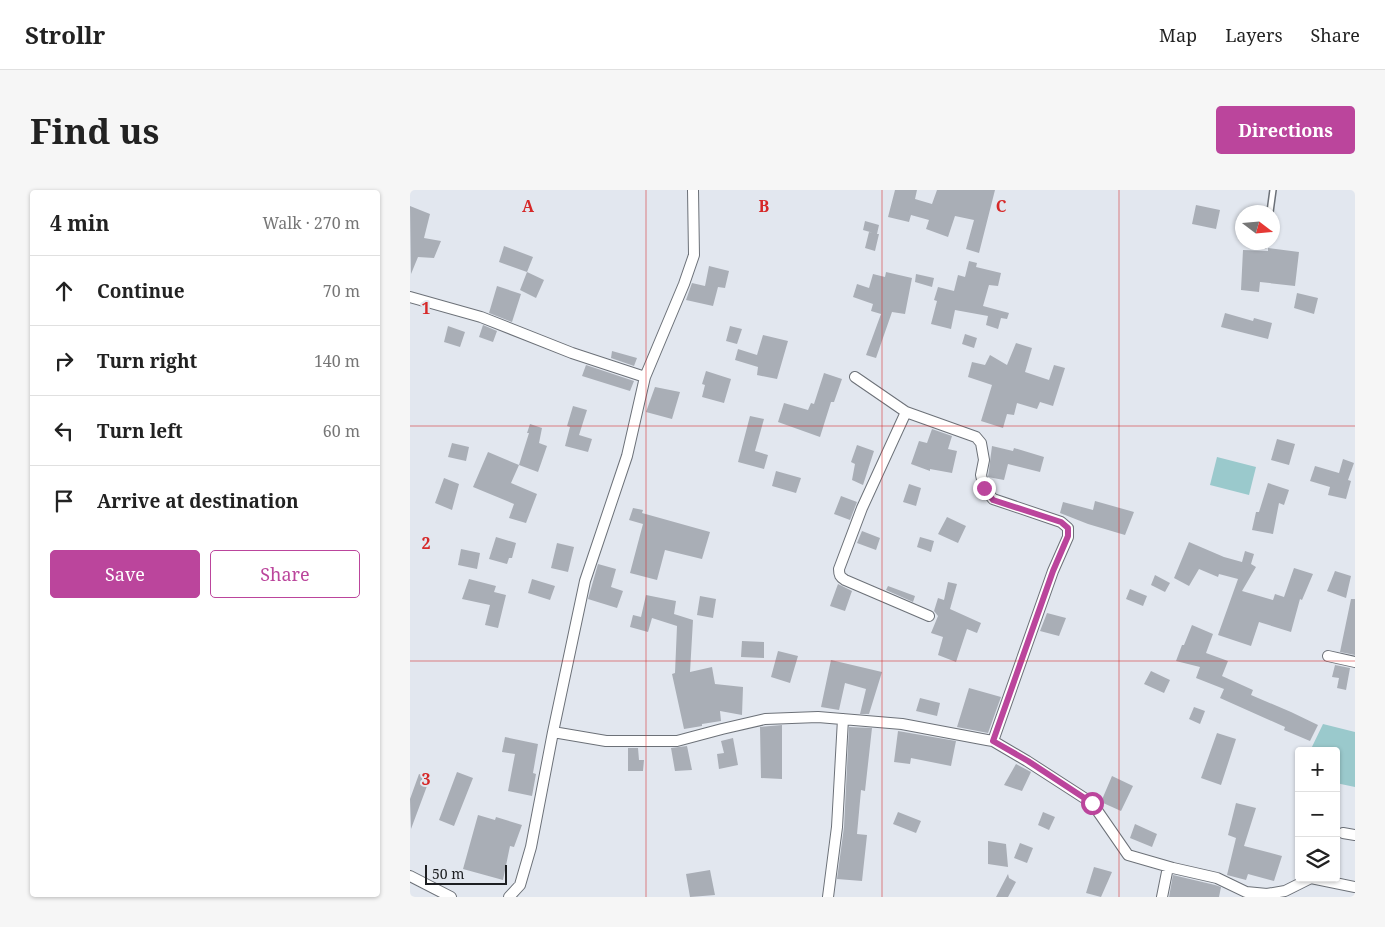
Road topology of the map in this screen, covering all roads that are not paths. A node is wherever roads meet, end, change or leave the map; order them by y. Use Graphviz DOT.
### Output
graph roads {
  1 [pos="693,190"];
  2 [pos="1273,190"];
  3 [pos="1271,205"];
  4 [pos="410,297"];
  5 [pos="646,377"];
  6 [pos="855,377"];
  7 [pos="906,412"];
  8 [pos="929,616"];
  9 [pos="1328,656"];
  10 [pos="1355,662"];
  11 [pos="843,719"];
  12 [pos="554,732"];
  13 [pos="993,741"];
  14 [pos="1343,833"];
  15 [pos="1355,835"];
  16 [pos="1168,866"];
  17 [pos="410,876"];
  18 [pos="1355,887"];
  19 [pos="451,897"];
  20 [pos="509,897"];
  21 [pos="828,897"];
  22 [pos="1162,897"];
  1 -- 5 [label="street"];
  2 -- 3 [label="lane"];
  4 -- 5 [label="street"];
  5 -- 12 [label="street"];
  6 -- 7 [label="street"];
  7 -- 8 [label="street"];
  7 -- 13 [label="street"];
  9 -- 10 [label="street"];
  11 -- 12 [label="street"];
  11 -- 13 [label="street"];
  11 -- 21 [label="street"];
  12 -- 20 [label="street"];
  13 -- 16 [label="street"];
  14 -- 15 [label="street"];
  16 -- 18 [label="street"];
  16 -- 22 [label="street"];
  17 -- 19 [label="street"];
}
